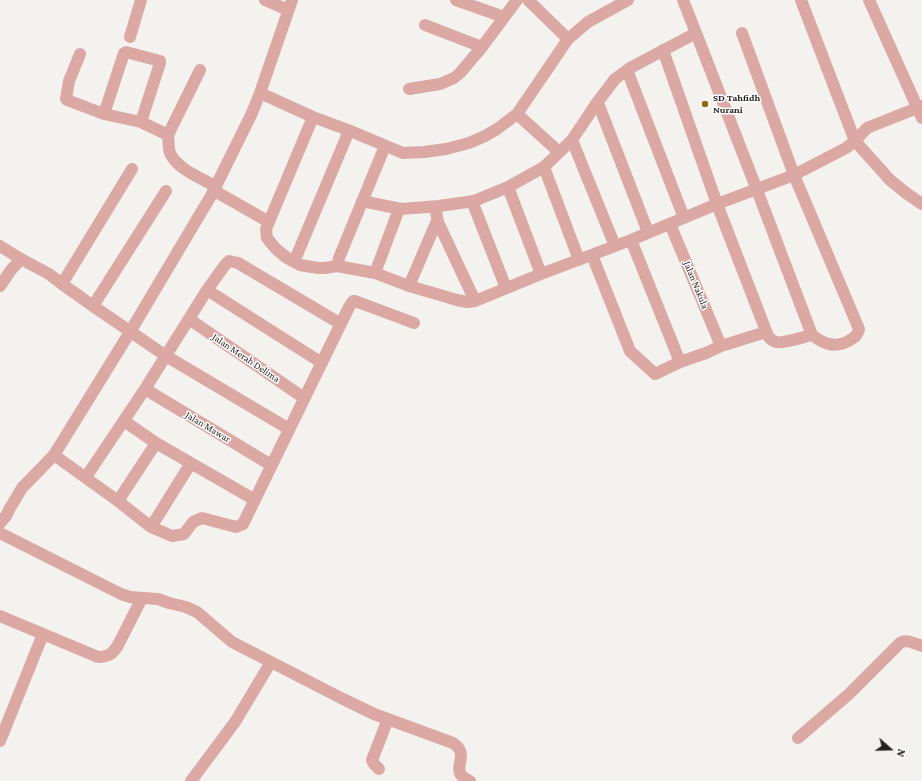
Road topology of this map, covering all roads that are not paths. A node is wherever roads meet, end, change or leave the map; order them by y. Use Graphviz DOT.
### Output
graph roads {
  1 [pos="141,0"];
  2 [pos="265,0"];
  3 [pos="456,0"];
  4 [pos="518,0"];
  5 [pos="528,0"];
  6 [pos="628,0"];
  7 [pos="683,0"];
  8 [pos="801,0"];
  9 [pos="869,0"];
  10 [pos="290,5"];
  11 [pos="504,17"];
  12 [pos="425,25"];
  13 [pos="696,33"];
  14 [pos="742,33"];
  15 [pos="130,37"];
  16 [pos="568,39"];
  17 [pos="482,47"];
  18 [pos="663,50"];
  19 [pos="80,54"];
  20 [pos="200,70"];
  21 [pos="627,70"];
  22 [pos="409,89"];
  23 [pos="260,93"];
  24 [pos="598,103"];
  25 [pos="920,111"];
  26 [pos="104,114"];
  27 [pos="517,114"];
  28 [pos="313,117"];
  29 [pos="141,122"];
  30 [pos="348,130"];
  31 [pos="168,135"];
  32 [pos="572,140"];
  33 [pos="855,141"];
  34 [pos="385,146"];
  35 [pos="559,152"];
  36 [pos="544,167"];
  37 [pos="132,169"];
  38 [pos="794,175"];
  39 [pos="508,187"];
  40 [pos="213,190"];
  41 [pos="757,190"];
  42 [pos="166,192"];
  43 [pos="362,201"];
  44 [pos="472,201"];
  45 [pos="717,204"];
  46 [pos="922,204"];
  47 [pos="435,207"];
  48 [pos="399,208"];
  49 [pos="684,218"];
  50 [pos="269,222"];
  51 [pos="438,222"];
  52 [pos="670,224"];
  53 [pos="648,232"];
  54 [pos="631,240"];
  55 [pos="0,246"];
  56 [pos="615,246"];
  57 [pos="592,255"];
  58 [pos="21,258"];
  59 [pos="579,260"];
  60 [pos="294,262"];
  61 [pos="337,266"];
  62 [pos="375,273"];
  63 [pos="540,274"];
  64 [pos="62,284"];
  65 [pos="0,286"];
  66 [pos="409,286"];
  67 [pos="506,288"];
  68 [pos="207,290"];
  69 [pos="475,301"];
  70 [pos="93,306"];
  71 [pos="189,319"];
  72 [pos="414,323"];
  73 [pos="341,324"];
  74 [pos="130,332"];
  75 [pos="766,332"];
  76 [pos="812,335"];
  77 [pos="721,346"];
  78 [pos="166,356"];
  79 [pos="680,362"];
  80 [pos="322,363"];
  81 [pos="145,389"];
  82 [pos="304,398"];
  83 [pos="124,421"];
  84 [pos="289,429"];
  85 [pos="156,443"];
  86 [pos="54,455"];
  87 [pos="191,463"];
  88 [pos="271,465"];
  89 [pos="86,477"];
  90 [pos="255,500"];
  91 [pos="118,501"];
  92 [pos="0,523"];
  93 [pos="151,527"];
  94 [pos="0,532"];
  95 [pos="142,598"];
  96 [pos="0,616"];
  97 [pos="43,634"];
  98 [pos="922,646"];
  99 [pos="271,662"];
  100 [pos="388,719"];
  101 [pos="798,738"];
  102 [pos="0,741"];
  103 [pos="379,769"];
  104 [pos="191,781"];
  105 [pos="470,781"];
  1 -- 15 [label="street"];
  2 -- 10 [label="street"];
  3 -- 11 [label="street"];
  4 -- 11 [label="street"];
  5 -- 16 [label="street"];
  6 -- 16 [label="street"];
  7 -- 13 [label="street"];
  8 -- 33 [label="street"];
  9 -- 25 [label="street"];
  10 -- 23 [label="street"];
  11 -- 17 [label="street"];
  12 -- 17 [label="street"];
  13 -- 18 [label="street"];
  13 -- 41 [label="street"];
  14 -- 38 [label="street"];
  16 -- 27 [label="street"];
  17 -- 22 [label="street"];
  18 -- 21 [label="street"];
  18 -- 45 [label="street"];
  19 -- 26 [label="street"];
  20 -- 31 [label="street"];
  21 -- 24 [label="street"];
  21 -- 49 [label="street"];
  23 -- 28 [label="street"];
  23 -- 40 [label="street"];
  24 -- 32 [label="street"];
  24 -- 53 [label="street"];
  25 -- 33 [label="street"];
  26 -- 29 [label="street"];
  26 -- 29 [label="street"];
  27 -- 34 [label="street"];
  27 -- 35 [label="street"];
  28 -- 30 [label="street"];
  28 -- 50 [label="street"];
  29 -- 31 [label="street"];
  30 -- 34 [label="street"];
  30 -- 60 [label="street"];
  31 -- 40 [label="street"];
  32 -- 35 [label="street"];
  32 -- 56 [label="street"];
  33 -- 38 [label="street"];
  33 -- 46 [label="street"];
  34 -- 43 [label="street"];
  35 -- 36 [label="street"];
  36 -- 39 [label="street"];
  36 -- 59 [label="street"];
  37 -- 64 [label="street"];
  38 -- 41 [label="street"];
  38 -- 76 [label="street"];
  39 -- 44 [label="street"];
  39 -- 63 [label="street"];
  40 -- 50 [label="street"];
  40 -- 74 [label="street"];
  41 -- 45 [label="street"];
  41 -- 76 [label="street"];
  42 -- 70 [label="street"];
  43 -- 48 [label="street"];
  43 -- 61 [label="street"];
  44 -- 47 [label="street"];
  44 -- 67 [label="street"];
  45 -- 49 [label="street"];
  45 -- 75 [label="street"];
  47 -- 48 [label="street"];
  47 -- 51 [label="street"];
  48 -- 62 [label="street"];
  49 -- 52 [label="street"];
  50 -- 60 [label="street"];
  51 -- 66 [label="street"];
  51 -- 69 [label="street"];
  52 -- 53 [label="street"];
  52 -- 77 [label="street, Jalan Nakula"];
  53 -- 54 [label="street"];
  54 -- 56 [label="street"];
  54 -- 79 [label="street"];
  55 -- 58 [label="street"];
  56 -- 57 [label="street"];
  57 -- 59 [label="street"];
  57 -- 79 [label="street"];
  58 -- 64 [label="street"];
  58 -- 65 [label="street"];
  59 -- 63 [label="street"];
  60 -- 61 [label="street"];
  61 -- 62 [label="street"];
  62 -- 66 [label="street"];
  63 -- 67 [label="street"];
  64 -- 70 [label="street"];
  66 -- 69 [label="street"];
  67 -- 69 [label="street"];
  68 -- 71 [label="street"];
  68 -- 73 [label="street"];
  68 -- 80 [label="street"];
  70 -- 74 [label="street"];
  71 -- 78 [label="street"];
  71 -- 82 [label="street, Jalan Merah Delima"];
  72 -- 73 [label="street"];
  73 -- 80 [label="street"];
  74 -- 78 [label="street"];
  74 -- 86 [label="street"];
  75 -- 76 [label="street"];
  75 -- 77 [label="street"];
  77 -- 79 [label="street"];
  78 -- 81 [label="street"];
  78 -- 84 [label="street"];
  80 -- 82 [label="street"];
  81 -- 83 [label="street"];
  81 -- 88 [label="street, Jalan Mawar"];
  82 -- 84 [label="street"];
  83 -- 85 [label="street"];
  83 -- 89 [label="street"];
  84 -- 88 [label="street"];
  85 -- 87 [label="street"];
  85 -- 91 [label="street"];
  86 -- 89 [label="street"];
  86 -- 92 [label="street"];
  87 -- 90 [label="street"];
  87 -- 93 [label="street"];
  88 -- 90 [label="street"];
  89 -- 91 [label="street"];
  90 -- 93 [label="street"];
  91 -- 93 [label="street"];
  94 -- 95 [label="street"];
  95 -- 97 [label="street"];
  95 -- 99 [label="street"];
  96 -- 97 [label="street"];
  97 -- 102 [label="street"];
  98 -- 101 [label="street"];
  99 -- 100 [label="street"];
  99 -- 104 [label="street"];
  100 -- 103 [label="street"];
  100 -- 105 [label="street"];
}
